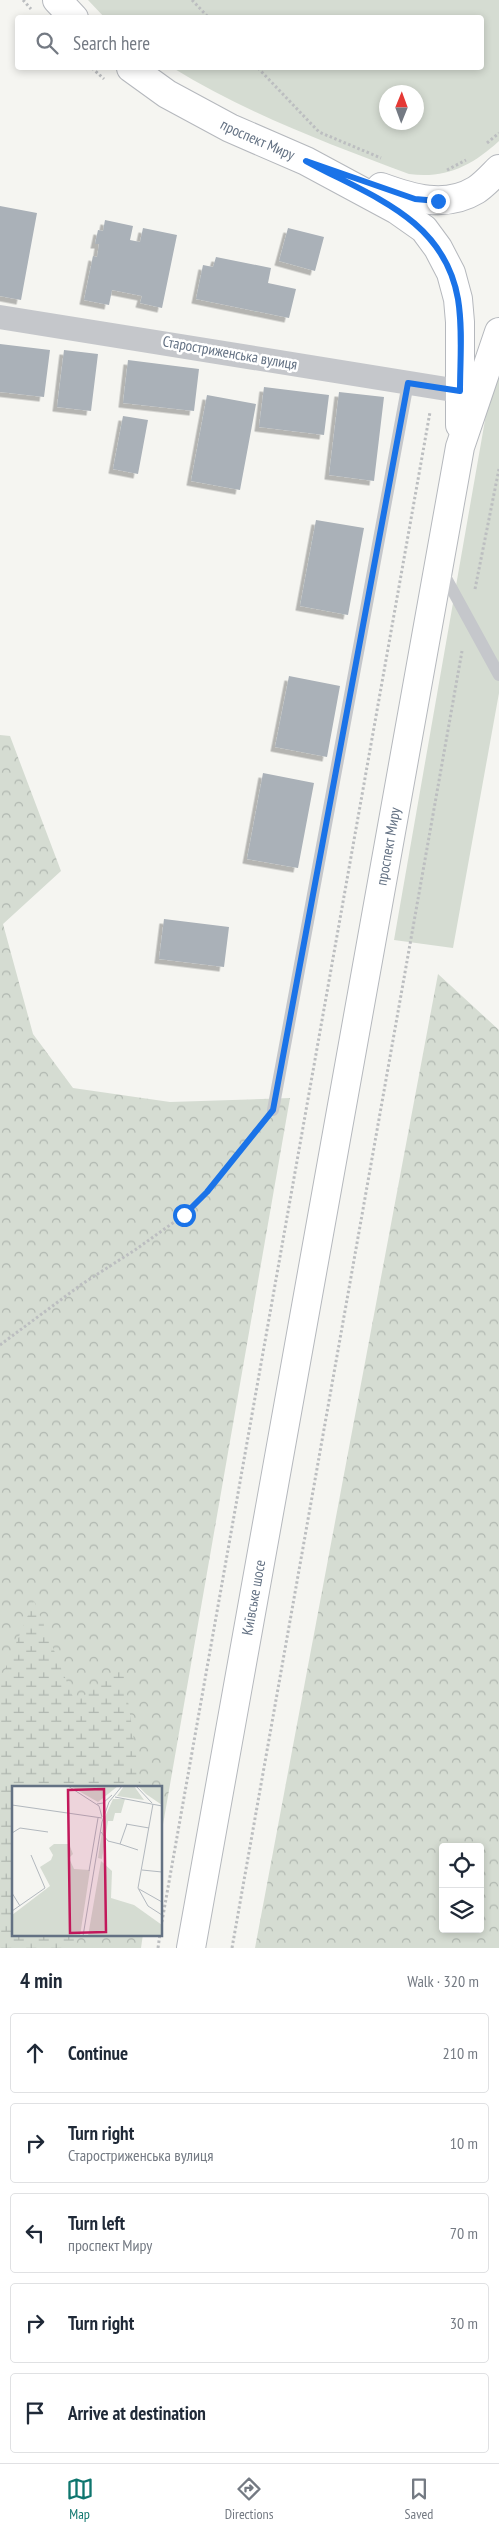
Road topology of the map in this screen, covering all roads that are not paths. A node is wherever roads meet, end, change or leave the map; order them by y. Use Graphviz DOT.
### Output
graph roads {
  1 [pos="57,0"];
  2 [pos="71,15"];
  3 [pos="121,76"];
  4 [pos="306,161"];
  5 [pos="499,169"];
  6 [pos="487,185"];
  7 [pos="0,317"];
  8 [pos="499,332"];
  9 [pos="408,383"];
  10 [pos="447,389"];
  11 [pos="460,447"];
  12 [pos="439,566"];
  13 [pos="499,675"];
  14 [pos="273,1110"];
  15 [pos="317,1246"];
  16 [pos="192,1948"];
  1 -- 2 [label="main road"];
  3 -- 4 [label="main road, проспект Миру"];
  4 -- 6 [label="main road"];
  4 -- 10 [label="main road, проспект Миру"];
  5 -- 6 [label="main road"];
  7 -- 9 [label="street, Старостриженська вулиця"];
  8 -- 11 [label="main road, проспект Миру"];
  9 -- 10 [label="street, Старостриженська вулиця"];
  9 -- 14 [label="lane"];
  10 -- 11 [label="main road, проспект Миру"];
  11 -- 12 [label="main road, проспект Миру"];
  12 -- 13 [label="lane"];
  12 -- 15 [label="main road, проспект Миру"];
  15 -- 16 [label="main road, Київське шосе"];
}
